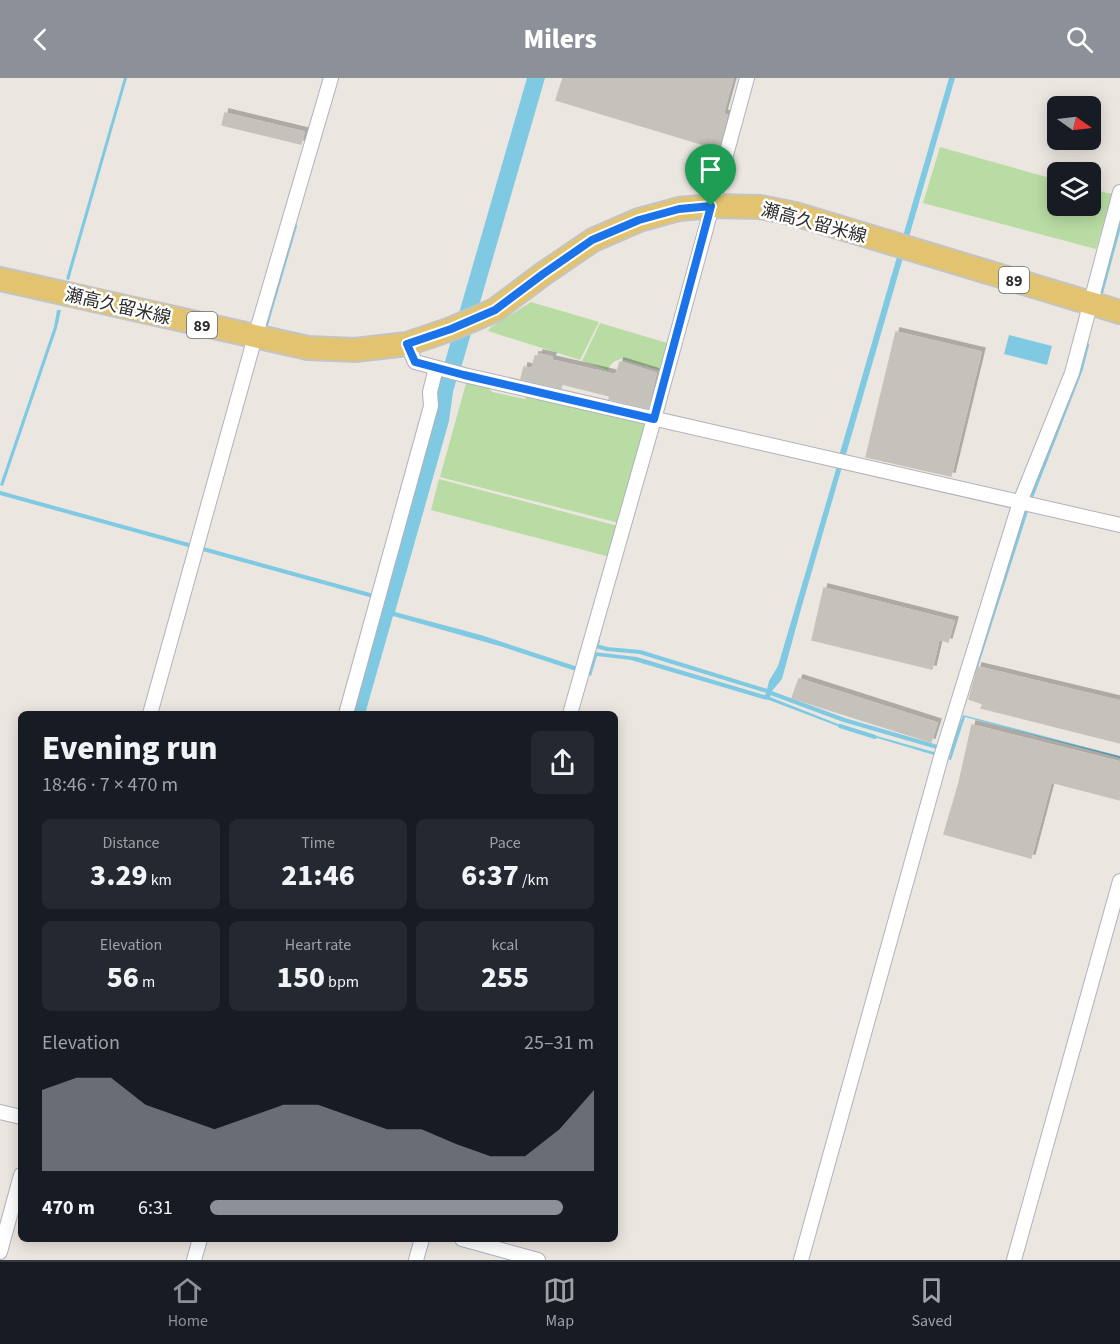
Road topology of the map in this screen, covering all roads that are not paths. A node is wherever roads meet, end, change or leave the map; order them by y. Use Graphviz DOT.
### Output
graph roads {
  1 [pos="331,78"];
  2 [pos="747,78"];
  3 [pos="1120,192"];
  4 [pos="711,206"];
  5 [pos="0,279"];
  6 [pos="1090,303"];
  7 [pos="1120,312"];
  8 [pos="255,337"];
  9 [pos="407,344"];
  10 [pos="436,368"];
  11 [pos="654,419"];
  12 [pos="1020,502"];
  13 [pos="1120,525"];
  14 [pos="151,711"];
  15 [pos="347,711"];
  16 [pos="571,711"];
  17 [pos="1120,881"];
  18 [pos="0,1112"];
  19 [pos="18,1117"];
  20 [pos="18,1186"];
  21 [pos="199,1242"];
  22 [pos="421,1242"];
  23 [pos="473,1242"];
  24 [pos="0,1252"];
  25 [pos="194,1260"];
  26 [pos="416,1260"];
  27 [pos="538,1260"];
  28 [pos="801,1260"];
  29 [pos="1014,1260"];
  1 -- 8 [label="street"];
  2 -- 4 [label="street"];
  3 -- 6 [label="street"];
  4 -- 6 [label="main road, 瀬高久留米線 / 89"];
  4 -- 9 [label="main road, 瀬高久留米線 / 89"];
  4 -- 11 [label="street"];
  5 -- 8 [label="main road, 瀬高久留米線 / 89"];
  6 -- 7 [label="main road, 瀬高久留米線 / 89"];
  6 -- 12 [label="street"];
  8 -- 9 [label="main road, 瀬高久留米線 / 89"];
  8 -- 14 [label="street"];
  9 -- 10 [label="street"];
  10 -- 11 [label="street"];
  10 -- 15 [label="street"];
  11 -- 12 [label="street"];
  11 -- 16 [label="street"];
  12 -- 13 [label="street"];
  12 -- 28 [label="street"];
  17 -- 29 [label="street"];
  18 -- 19 [label="street"];
  20 -- 24 [label="street"];
  21 -- 25 [label="street"];
  22 -- 26 [label="street"];
  23 -- 27 [label="street"];
}
